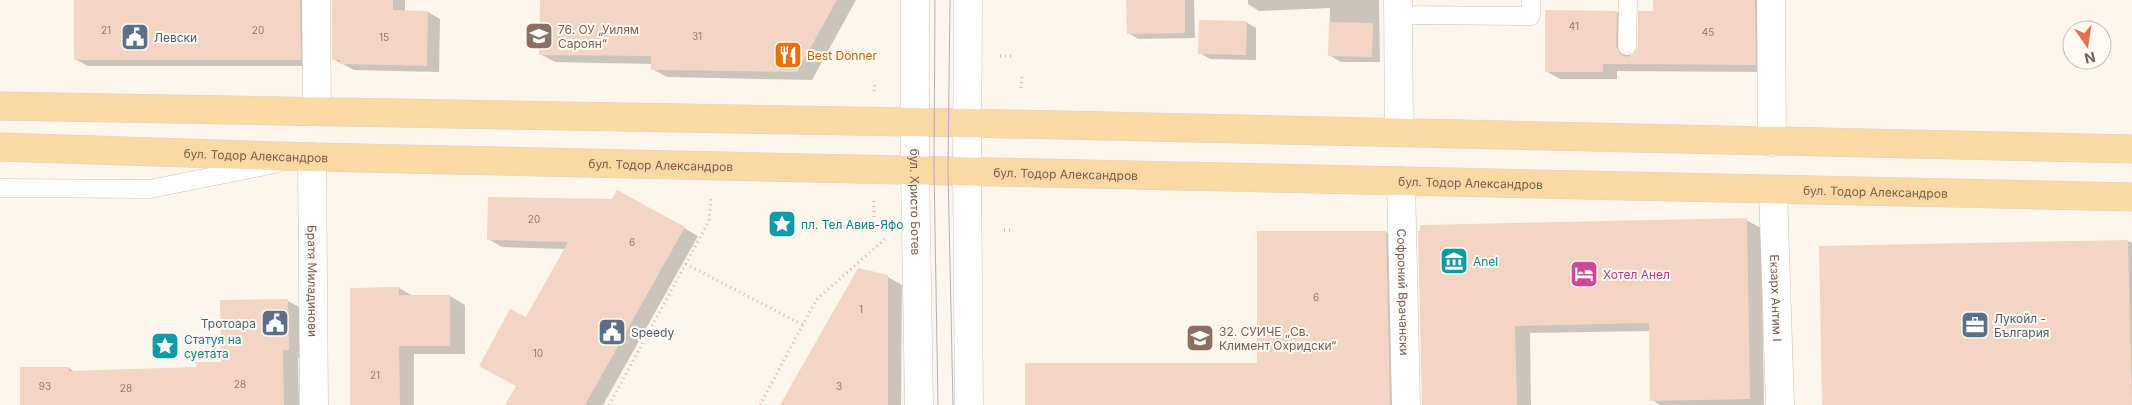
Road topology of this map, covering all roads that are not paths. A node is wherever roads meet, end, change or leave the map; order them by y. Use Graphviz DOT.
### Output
graph roads {
  1 [pos="316,0"];
  2 [pos="915,0"];
  3 [pos="968,0"];
  4 [pos="1531,0"];
  5 [pos="1628,0"];
  6 [pos="1771,0"];
  7 [pos="1398,8"];
  8 [pos="1628,46"];
  9 [pos="0,106"];
  10 [pos="317,111"];
  11 [pos="914,123"];
  12 [pos="968,123"];
  13 [pos="1400,132"];
  14 [pos="1772,142"];
  15 [pos="0,147"];
  16 [pos="2132,149"];
  17 [pos="312,157"];
  18 [pos="915,169"];
  19 [pos="967,170"];
  20 [pos="1401,181"];
  21 [pos="0,188"];
  22 [pos="1773,190"];
  23 [pos="2132,197"];
  24 [pos="314,405"];
  25 [pos="920,405"];
  26 [pos="969,405"];
  27 [pos="1406,405"];
  28 [pos="1780,405"];
  1 -- 10 [label="street"];
  2 -- 11 [label="street, бул. Христо Ботев"];
  3 -- 12 [label="street"];
  4 -- 7 [label="lane"];
  5 -- 8 [label="lane"];
  6 -- 14 [label="street"];
  7 -- 13 [label="street"];
  9 -- 10 [label="main road"];
  10 -- 11 [label="main road"];
  11 -- 12 [label="main road"];
  11 -- 18 [label="street, бул. Христо Ботев"];
  12 -- 13 [label="main road"];
  12 -- 19 [label="street"];
  13 -- 14 [label="main road"];
  14 -- 16 [label="main road"];
  15 -- 17 [label="main road, бул. Тодор Александров"];
  17 -- 18 [label="main road, бул. Тодор Александров"];
  17 -- 21 [label="lane"];
  17 -- 24 [label="street, Братя Миладинови"];
  18 -- 19 [label="main road, бул. Тодор Александров"];
  18 -- 25 [label="street, бул. Христо Ботев"];
  19 -- 20 [label="main road, бул. Тодор Александров"];
  19 -- 26 [label="street"];
  20 -- 22 [label="main road, бул. Тодор Александров"];
  20 -- 27 [label="street, Софроний Врачански"];
  22 -- 23 [label="main road, бул. Тодор Александров"];
  22 -- 28 [label="street, Екзарх Антим I"];
}
